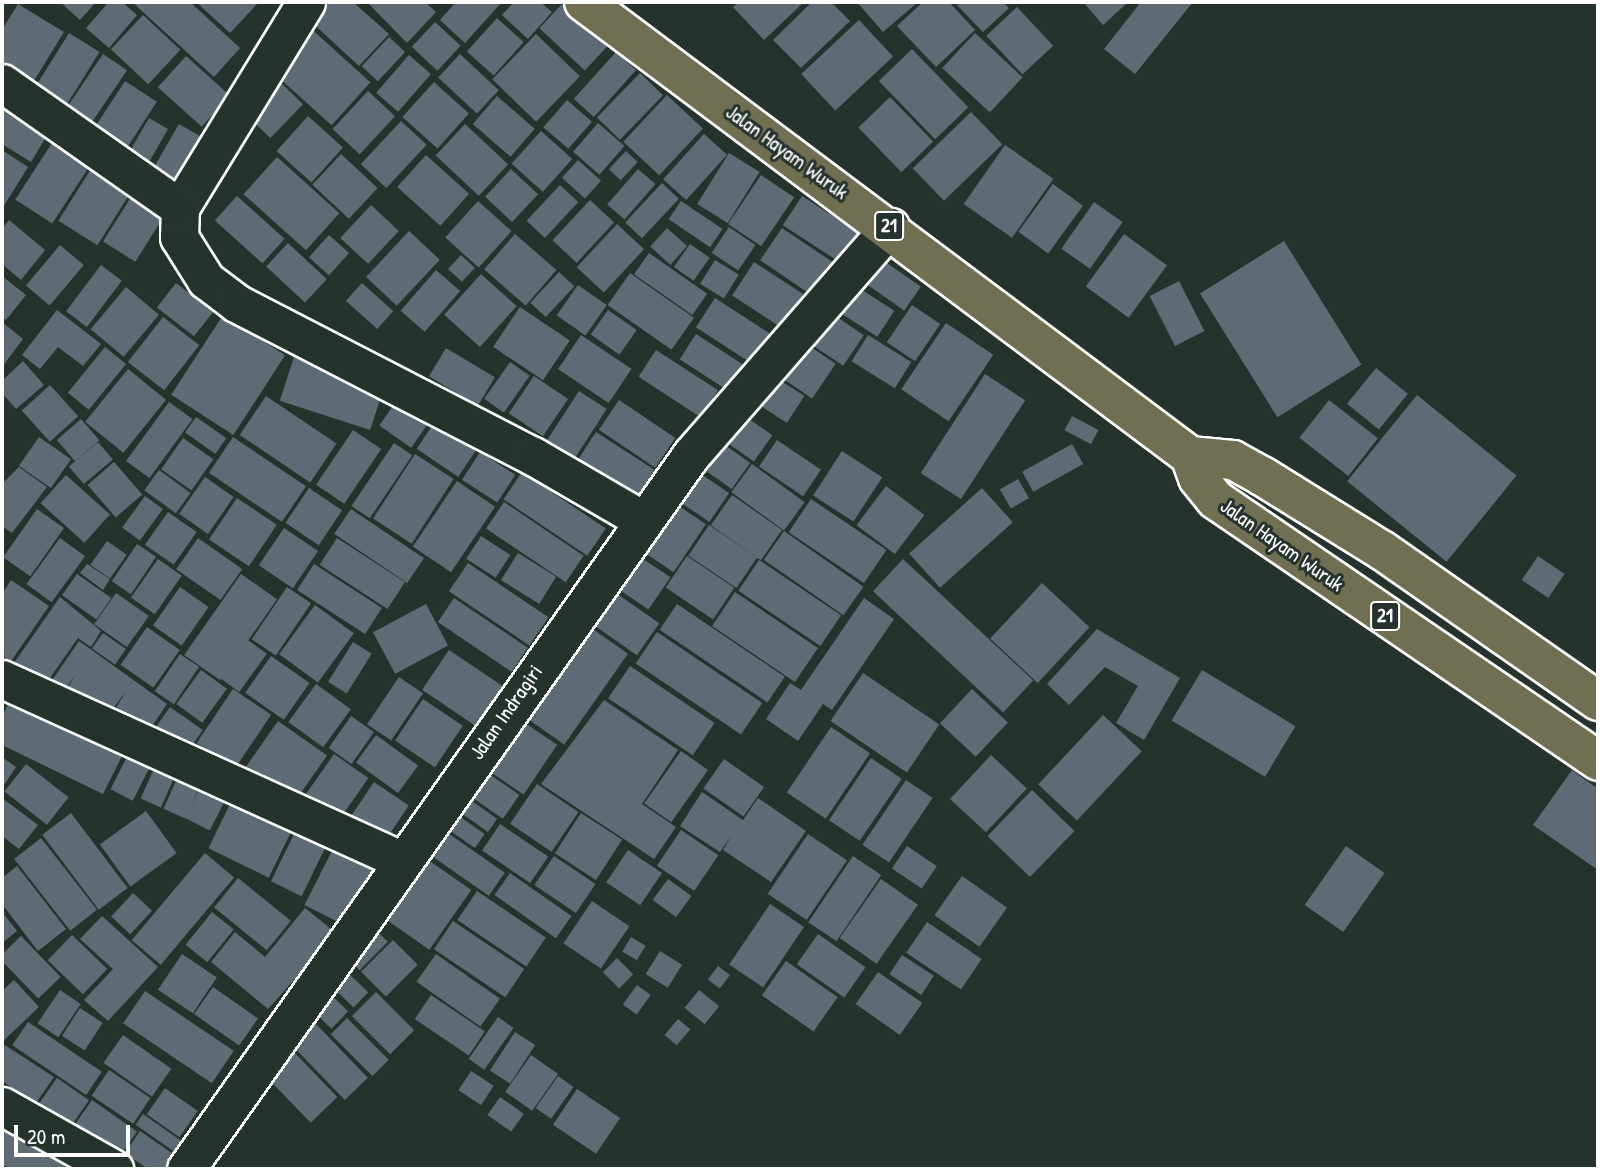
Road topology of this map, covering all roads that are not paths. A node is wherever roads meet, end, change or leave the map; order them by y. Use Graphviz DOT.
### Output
graph roads {
  1 [pos="306,2"];
  2 [pos="584,2"];
  3 [pos="2,83"];
  4 [pos="180,223"];
  5 [pos="890,228"];
  6 [pos="1190,456"];
  7 [pos="643,520"];
  8 [pos="2,679"];
  9 [pos="1598,701"];
  10 [pos="1598,761"];
  11 [pos="401,860"];
  12 [pos="2,1106"];
  13 [pos="114,1169"];
  14 [pos="186,1169"];
  1 -- 4 [label="street"];
  2 -- 5 [label="highway, Jalan Hayam Wuruk / 21"];
  3 -- 4 [label="street"];
  4 -- 7 [label="street"];
  5 -- 6 [label="highway, Jalan Hayam Wuruk / 21"];
  5 -- 7 [label="street, Jalan Indragiri"];
  6 -- 9 [label="highway, Jalan Hayam Wuruk / 21"];
  6 -- 10 [label="highway, Jalan Hayam Wuruk / 21"];
  7 -- 11 [label="street, Jalan Indragiri"];
  8 -- 11 [label="street"];
  11 -- 14 [label="street, Jalan Indragiri"];
  12 -- 13 [label="street"];
}
